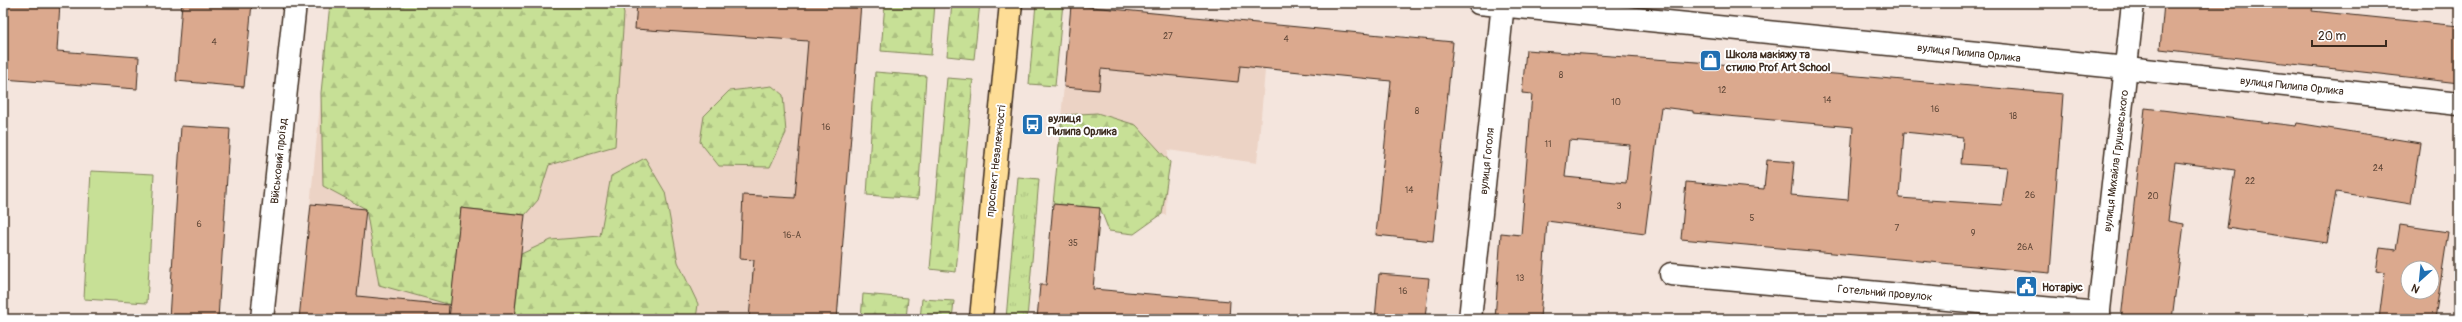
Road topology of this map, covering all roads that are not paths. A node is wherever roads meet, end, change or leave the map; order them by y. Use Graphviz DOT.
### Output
graph roads {
  1 [pos="295,3"];
  2 [pos="1011,3"];
  3 [pos="1479,3"];
  4 [pos="2133,3"];
  5 [pos="1503,4"];
  6 [pos="2127,68"];
  7 [pos="2459,104"];
  8 [pos="1671,274"];
  9 [pos="2098,316"];
  10 [pos="262,319"];
  11 [pos="981,319"];
  12 [pos="1470,319"];
  1 -- 10 [label="street, Військовий проїзд"];
  2 -- 11 [label="main road, проспект Незалежності"];
  3 -- 5 [label="street, вулиця Пилипа Орлика"];
  4 -- 6 [label="street, вулиця Михайла Грушевського"];
  5 -- 6 [label="street, вулиця Пилипа Орлика"];
  5 -- 12 [label="street, вулиця Гоголя"];
  6 -- 7 [label="street, вулиця Пилипа Орлика"];
  6 -- 9 [label="street, вулиця Михайла Грушевського"];
  8 -- 9 [label="street, Готельний провулок"];
}
